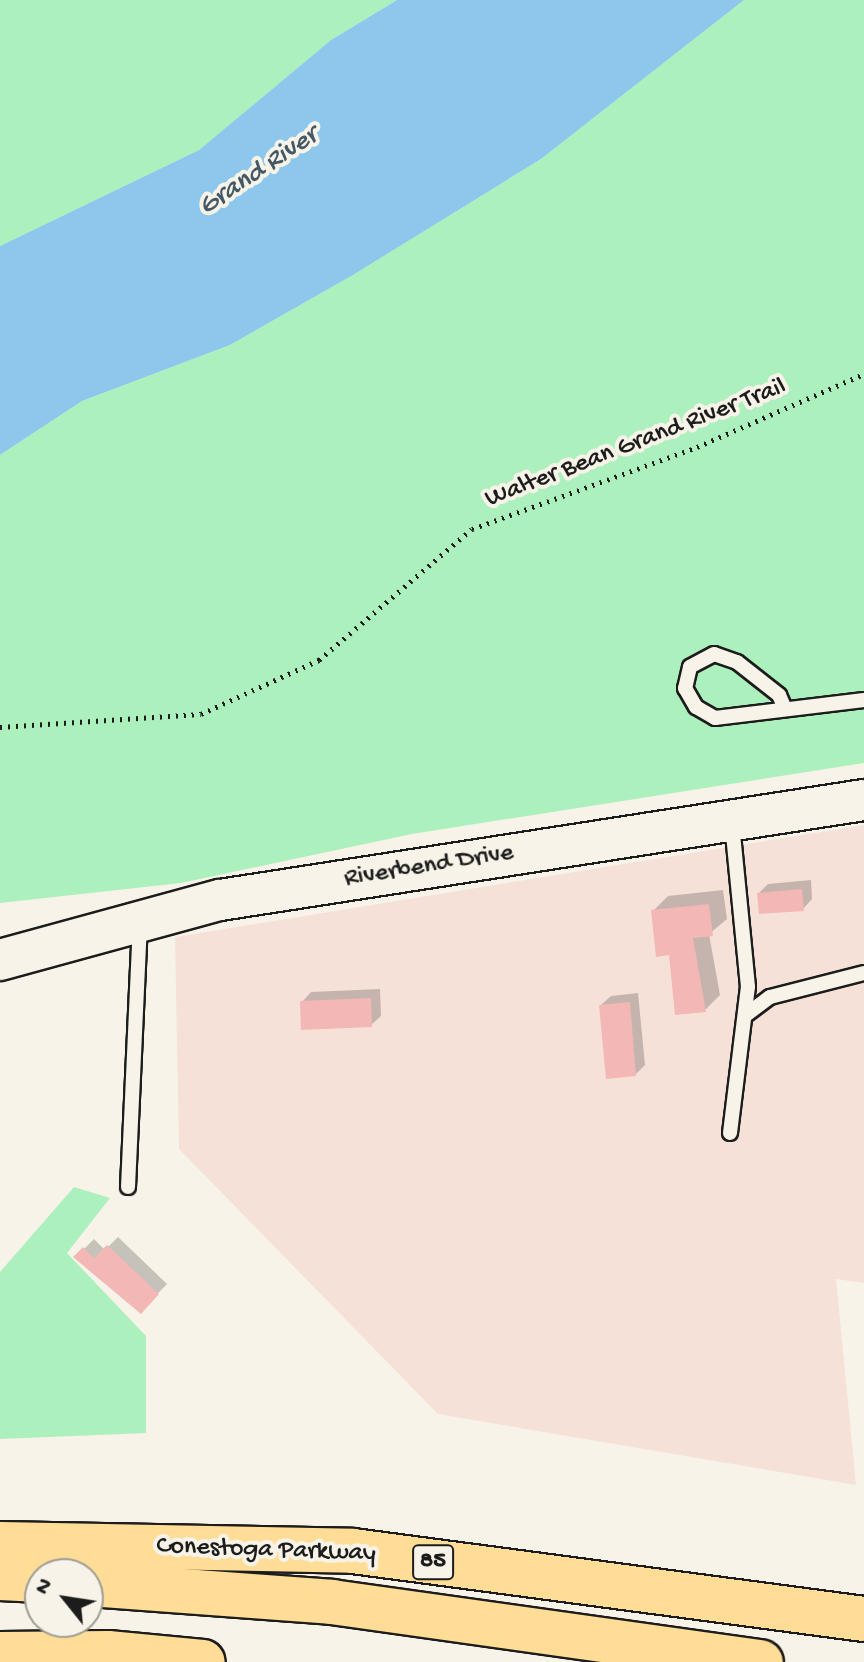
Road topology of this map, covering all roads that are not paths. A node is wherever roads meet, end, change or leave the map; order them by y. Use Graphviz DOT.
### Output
graph roads {
  1 [pos="864,700"];
  2 [pos="785,709"];
  3 [pos="864,800"];
  4 [pos="731,821"];
  5 [pos="140,919"];
  6 [pos="0,960"];
  7 [pos="864,973"];
  8 [pos="746,1015"];
  9 [pos="730,1133"];
  10 [pos="128,1187"];
  11 [pos="0,1544"];
  12 [pos="0,1578"];
  13 [pos="24,1579"];
  14 [pos="104,1585"];
  15 [pos="864,1619"];
  16 [pos="0,1654"];
  17 [pos="203,1662"];
  18 [pos="761,1662"];
  1 -- 2 [label="lane"];
  2 -- 2 [label="lane"];
  3 -- 4 [label="street, Riverbend Drive"];
  4 -- 5 [label="street, Riverbend Drive"];
  4 -- 8 [label="lane"];
  5 -- 6 [label="street, Riverbend Drive"];
  5 -- 10 [label="lane"];
  7 -- 8 [label="lane"];
  8 -- 9 [label="lane"];
  11 -- 15 [label="highway, Conestoga Parkway / 85"];
  12 -- 13 [label="highway"];
  14 -- 18 [label="highway, Conestoga Parkway / 85"];
  16 -- 17 [label="highway"];
}
